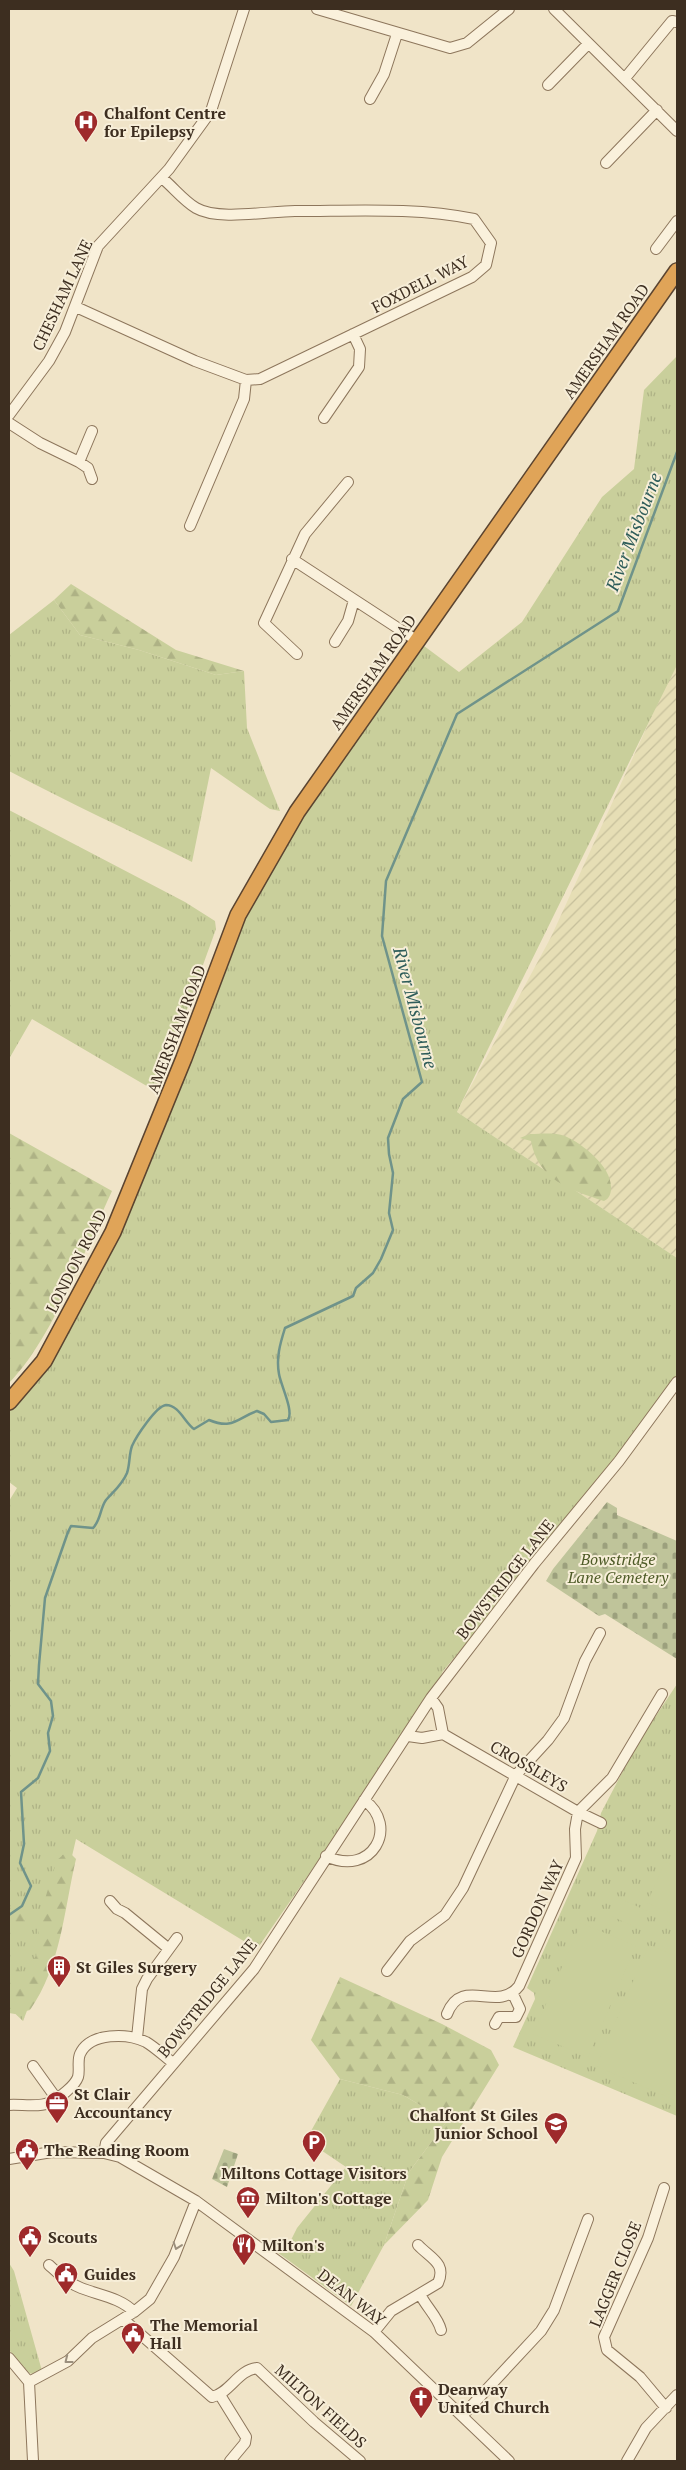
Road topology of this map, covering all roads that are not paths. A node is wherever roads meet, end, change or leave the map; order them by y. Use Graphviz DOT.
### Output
graph roads {
  1 [pos="244,9"];
  2 [pos="317,9"];
  3 [pos="509,9"];
  4 [pos="554,9"];
  5 [pos="677,22"];
  6 [pos="397,34"];
  7 [pos="588,44"];
  8 [pos="626,78"];
  9 [pos="548,86"];
  10 [pos="370,100"];
  11 [pos="658,110"];
  12 [pos="677,131"];
  13 [pos="606,163"];
  14 [pos="162,178"];
  15 [pos="677,221"];
  16 [pos="656,249"];
  17 [pos="677,270"];
  18 [pos="76,307"];
  19 [pos="353,334"];
  20 [pos="246,380"];
  21 [pos="9,415"];
  22 [pos="324,418"];
  23 [pos="9,423"];
  24 [pos="92,431"];
  25 [pos="79,462"];
  26 [pos="92,479"];
  27 [pos="348,482"];
  28 [pos="190,526"];
  29 [pos="292,559"];
  30 [pos="354,600"];
  31 [pos="416,640"];
  32 [pos="335,642"];
  33 [pos="297,654"];
  34 [pos="157,1127"];
  35 [pos="677,1382"];
  36 [pos="9,1402"];
  37 [pos="600,1633"];
  38 [pos="662,1694"];
  39 [pos="432,1698"];
  40 [pos="443,1734"];
  41 [pos="408,1736"];
  42 [pos="516,1775"];
  43 [pos="364,1800"];
  44 [pos="578,1812"];
  45 [pos="601,1823"];
  46 [pos="326,1856"];
  47 [pos="110,1901"];
  48 [pos="177,1938"];
  49 [pos="169,1949"];
  50 [pos="388,1971"];
  51 [pos="513,1994"];
  52 [pos="447,2014"];
  53 [pos="495,2024"];
  54 [pos="137,2038"];
  55 [pos="173,2063"];
  56 [pos="33,2066"];
  57 [pos="56,2098"];
  58 [pos="9,2104"];
  59 [pos="104,2153"];
  60 [pos="9,2159"];
  61 [pos="664,2188"];
  62 [pos="196,2201"];
  63 [pos="588,2219"];
  64 [pos="418,2245"];
  65 [pos="50,2265"];
  66 [pos="420,2294"];
  67 [pos="134,2312"];
  68 [pos="122,2319"];
  69 [pos="442,2330"];
  70 [pos="374,2332"];
  71 [pos="9,2358"];
  72 [pos="29,2382"];
  73 [pos="220,2395"];
  74 [pos="677,2395"];
  75 [pos="666,2408"];
  76 [pos="462,2416"];
  77 [pos="632,2459"];
  78 [pos="33,2461"];
  79 [pos="230,2461"];
  80 [pos="360,2461"];
  81 [pos="509,2461"];
  1 -- 14 [label="street, CHESHAM LANE"];
  2 -- 6 [label="street"];
  3 -- 6 [label="street"];
  4 -- 7 [label="street"];
  5 -- 8 [label="street"];
  6 -- 10 [label="street"];
  7 -- 8 [label="street"];
  7 -- 9 [label="street"];
  8 -- 11 [label="street"];
  11 -- 12 [label="street"];
  11 -- 13 [label="street"];
  14 -- 18 [label="street, CHESHAM LANE"];
  14 -- 19 [label="street, FOXDELL WAY"];
  15 -- 16 [label="street"];
  17 -- 31 [label="highway, AMERSHAM ROAD"];
  18 -- 20 [label="street"];
  18 -- 21 [label="street, CHESHAM LANE"];
  19 -- 20 [label="street, FOXDELL WAY"];
  19 -- 22 [label="street"];
  20 -- 28 [label="street"];
  23 -- 25 [label="street"];
  24 -- 25 [label="street"];
  25 -- 26 [label="street"];
  27 -- 29 [label="street"];
  29 -- 30 [label="street"];
  29 -- 33 [label="street"];
  30 -- 31 [label="street"];
  30 -- 32 [label="street"];
  31 -- 34 [label="highway, AMERSHAM ROAD"];
  34 -- 36 [label="highway, LONDON ROAD"];
  35 -- 39 [label="street, BOWSTRIDGE LANE"];
  37 -- 42 [label="street"];
  38 -- 44 [label="street"];
  39 -- 40 [label="street"];
  39 -- 41 [label="street, BOWSTRIDGE LANE"];
  40 -- 41 [label="street"];
  40 -- 42 [label="street, CROSSLEYS"];
  41 -- 43 [label="street, BOWSTRIDGE LANE"];
  42 -- 44 [label="street, CROSSLEYS"];
  42 -- 50 [label="street"];
  43 -- 46 [label="street, BOWSTRIDGE LANE"];
  43 -- 46 [label="street"];
  44 -- 45 [label="street, CROSSLEYS"];
  44 -- 51 [label="street, GORDON WAY"];
  46 -- 55 [label="street, BOWSTRIDGE LANE"];
  47 -- 49 [label="street"];
  48 -- 49 [label="street"];
  49 -- 54 [label="street"];
  51 -- 52 [label="street"];
  51 -- 53 [label="street"];
  54 -- 55 [label="street"];
  54 -- 57 [label="street"];
  55 -- 59 [label="street, BOWSTRIDGE LANE"];
  56 -- 57 [label="street"];
  57 -- 58 [label="street"];
  59 -- 60 [label="street, DEAN WAY"];
  59 -- 62 [label="street, DEAN WAY"];
  61 -- 75 [label="street, LAGGER CLOSE"];
  62 -- 67 [label="street, one-way"];
  62 -- 70 [label="street, DEAN WAY"];
  63 -- 76 [label="street"];
  64 -- 66 [label="street"];
  65 -- 67 [label="street"];
  66 -- 69 [label="street"];
  66 -- 70 [label="street"];
  67 -- 68 [label="street"];
  68 -- 72 [label="street, one-way"];
  68 -- 73 [label="street"];
  70 -- 76 [label="street, DEAN WAY"];
  71 -- 72 [label="street"];
  72 -- 78 [label="street"];
  73 -- 79 [label="street"];
  73 -- 80 [label="street, MILTON FIELDS"];
  74 -- 75 [label="street"];
  75 -- 77 [label="street"];
  76 -- 81 [label="street, DEAN WAY"];
}
